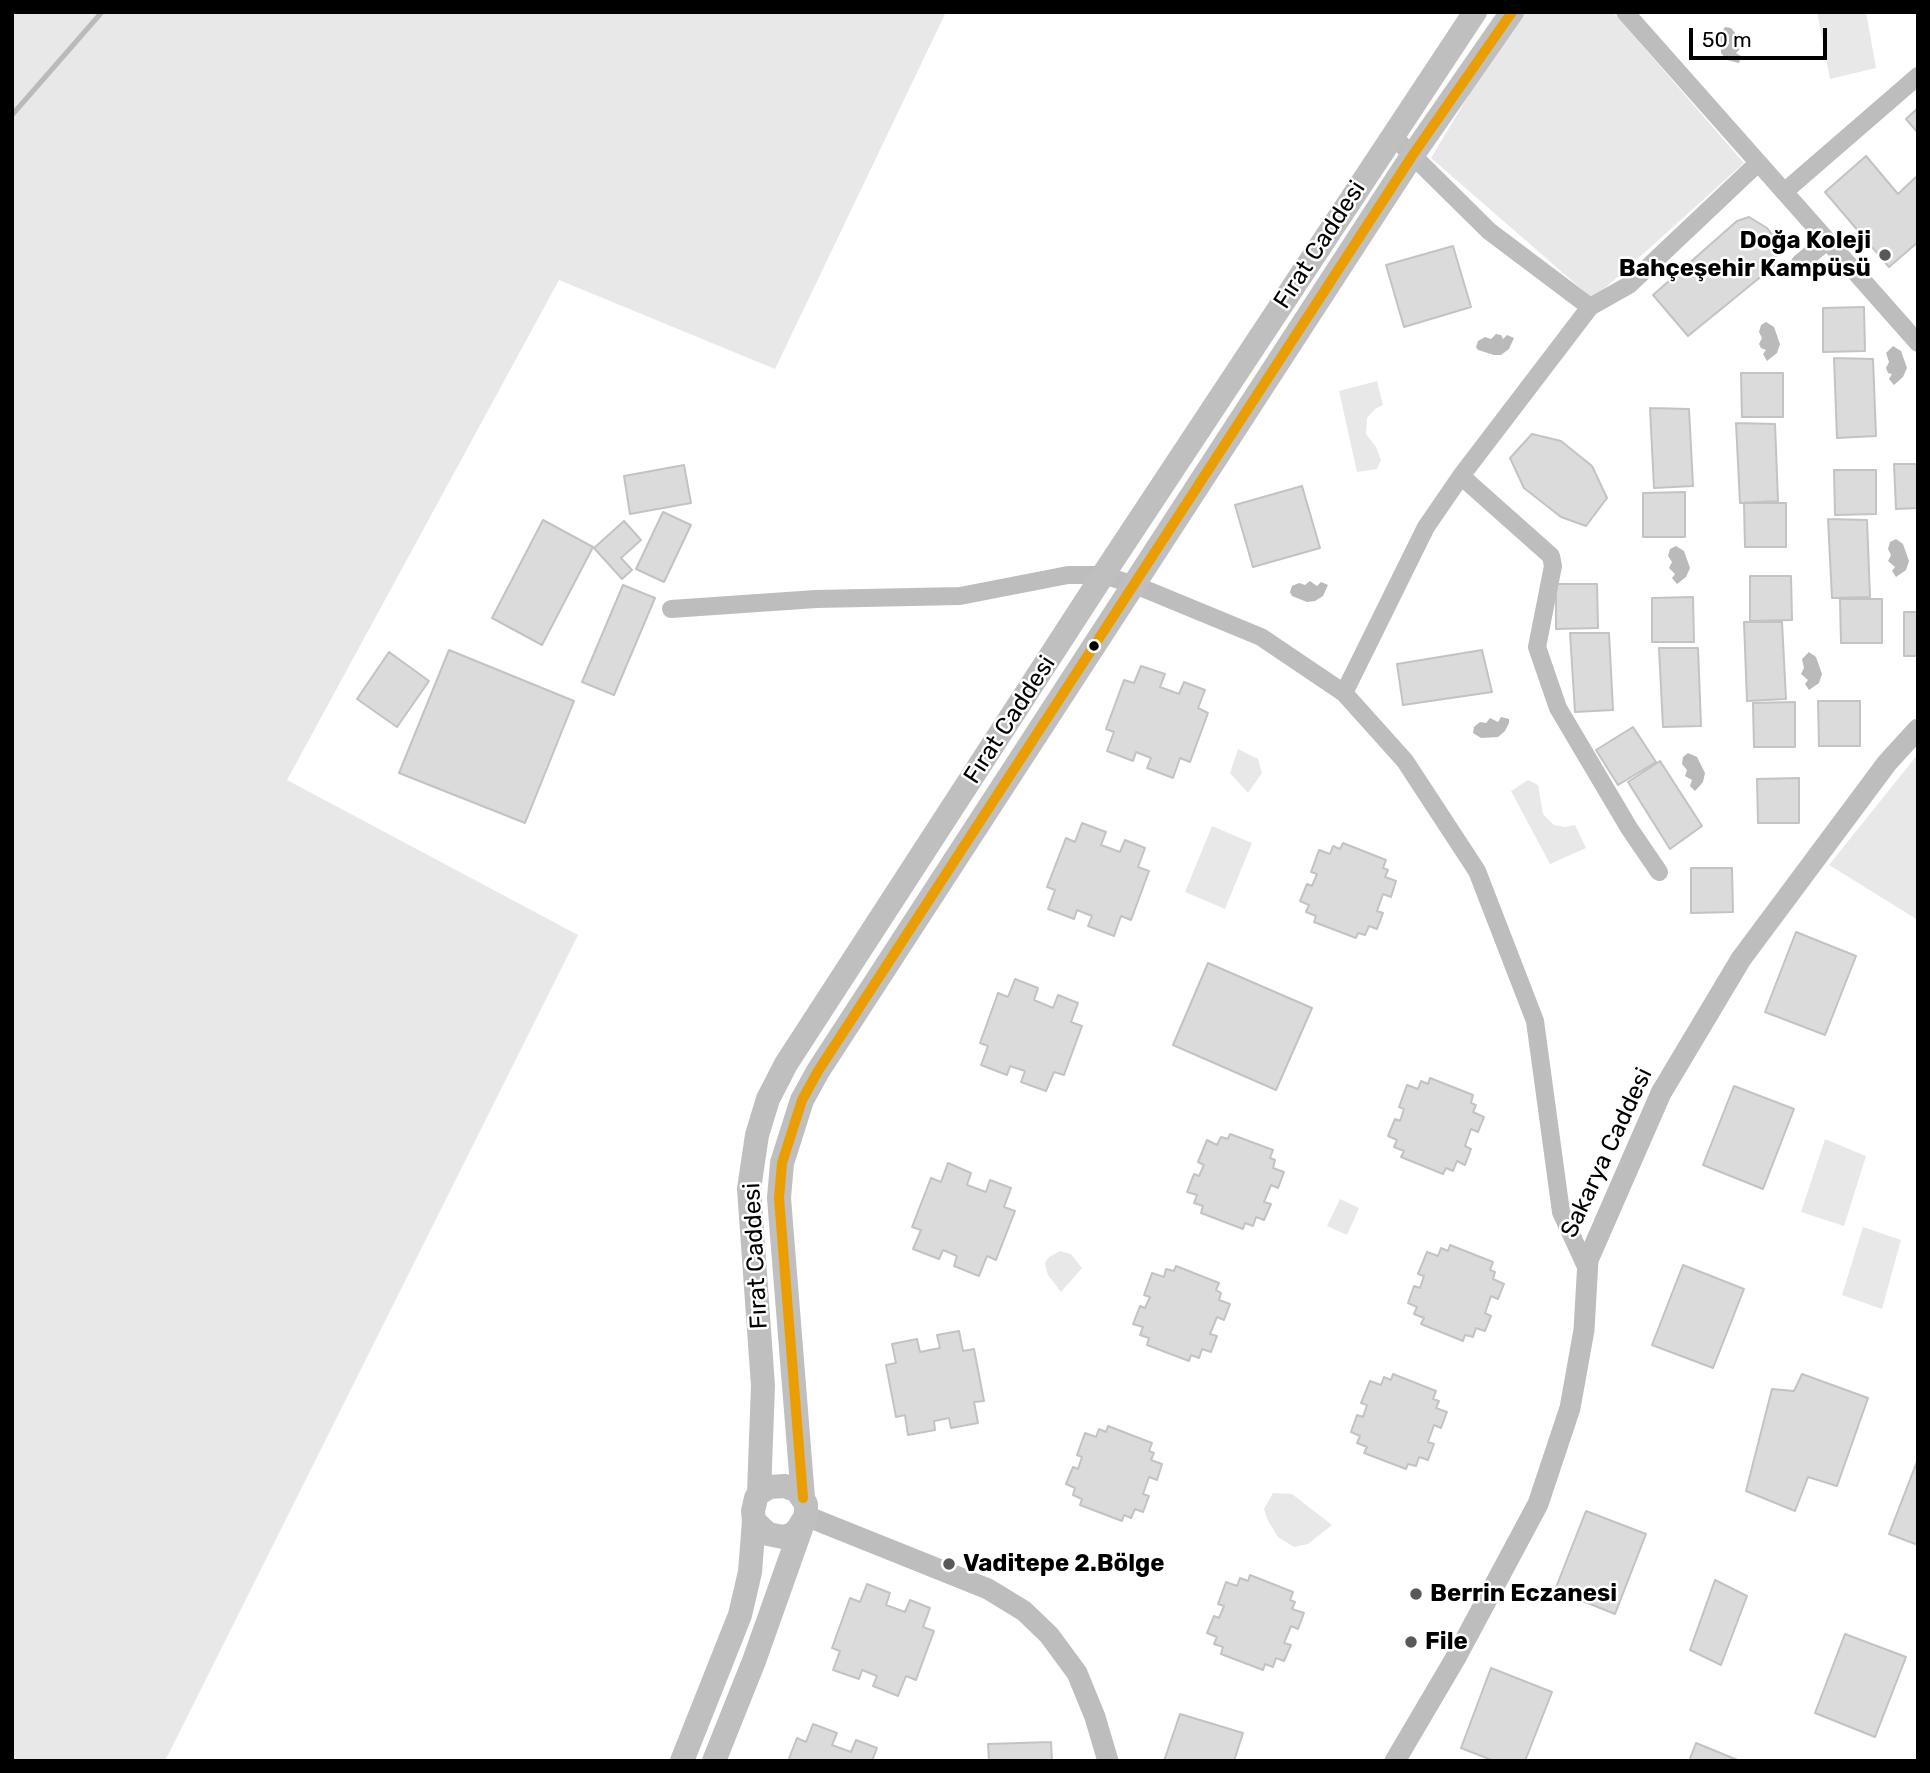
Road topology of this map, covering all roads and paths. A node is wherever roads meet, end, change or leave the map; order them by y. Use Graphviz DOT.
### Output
graph roads {
  1 [pos="1475,12"];
  2 [pos="1511,12"];
  3 [pos="1625,12"];
  4 [pos="1918,76"];
  5 [pos="1392,135"];
  6 [pos="1412,156"];
  7 [pos="1758,163"];
  8 [pos="1784,192"];
  9 [pos="1827,241"];
  10 [pos="1800,263"];
  11 [pos="1590,307"];
  12 [pos="1918,343"];
  13 [pos="1461,476"];
  14 [pos="1103,575"];
  15 [pos="1135,586"];
  16 [pos="671,610"];
  17 [pos="1345,693"];
  18 [pos="1918,729"];
  19 [pos="1659,872"];
  20 [pos="1587,1269"];
  21 [pos="760,1493"];
  22 [pos="805,1507"];
  23 [pos="754,1521"];
  24 [pos="682,1761"];
  25 [pos="714,1761"];
  26 [pos="1108,1761"];
  27 [pos="1395,1761"];
  1 -- 5 [label="main road, Fırat Caddesi"];
  2 -- 6 [label="main road, Fırat Caddesi"];
  3 -- 7 [label="street"];
  4 -- 8 [label="street"];
  5 -- 6 [label="street"];
  5 -- 14 [label="main road, Fırat Caddesi"];
  6 -- 11 [label="street"];
  6 -- 15 [label="main road, Fırat Caddesi"];
  7 -- 8 [label="street"];
  7 -- 11 [label="street"];
  8 -- 9 [label="street"];
  9 -- 10 [label="street"];
  9 -- 12 [label="street"];
  11 -- 13 [label="street"];
  13 -- 17 [label="street"];
  13 -- 19 [label="street"];
  14 -- 15 [label="street"];
  14 -- 16 [label="street"];
  14 -- 21 [label="main road, Fırat Caddesi"];
  15 -- 17 [label="street"];
  15 -- 22 [label="main road, Fırat Caddesi"];
  17 -- 20 [label="street"];
  18 -- 20 [label="street, Sakarya Caddesi"];
  20 -- 27 [label="street, Sakarya Caddesi"];
  21 -- 22 [label="main road"];
  21 -- 23 [label="main road"];
  22 -- 23 [label="main road"];
  22 -- 25 [label="main road, Fırat Caddesi"];
  22 -- 26 [label="street"];
  23 -- 24 [label="main road"];
}
